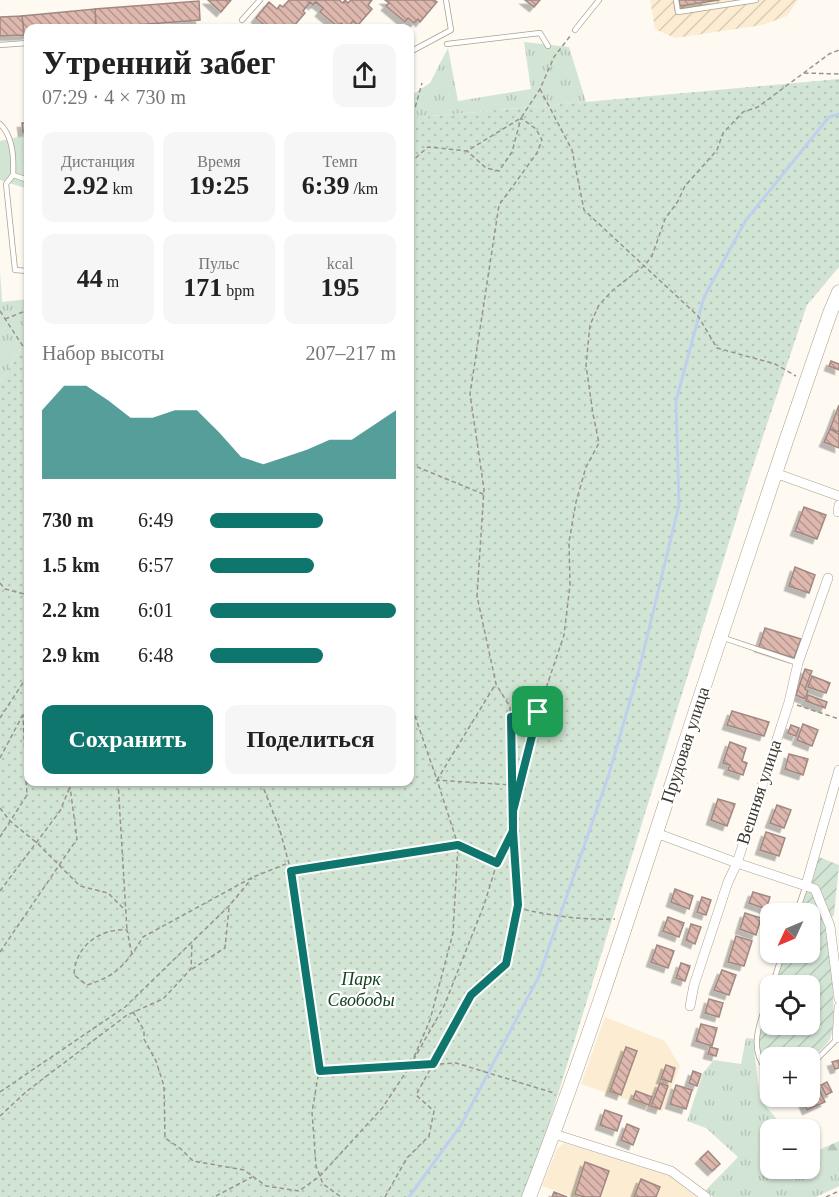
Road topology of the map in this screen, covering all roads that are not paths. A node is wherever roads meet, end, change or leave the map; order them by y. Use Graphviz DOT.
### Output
graph roads {
  1 [pos="260,0"];
  2 [pos="446,0"];
  3 [pos="599,0"];
  4 [pos="676,0"];
  5 [pos="756,0"];
  6 [pos="242,20"];
  7 [pos="574,30"];
  8 [pos="24,43"];
  9 [pos="447,44"];
  10 [pos="0,45"];
  11 [pos="548,46"];
  12 [pos="414,50"];
  13 [pos="0,124"];
  14 [pos="14,175"];
  15 [pos="24,179"];
  16 [pos="24,271"];
  17 [pos="839,292"];
  18 [pos="775,473"];
  19 [pos="839,496"];
  20 [pos="828,578"];
  21 [pos="720,636"];
  22 [pos="798,663"];
  23 [pos="839,770"];
  24 [pos="656,833"];
  25 [pos="737,863"];
  26 [pos="806,885"];
  27 [pos="800,903"];
  28 [pos="839,999"];
  29 [pos="690,1006"];
  30 [pos="839,1007"];
  31 [pos="760,1023"];
  32 [pos="837,1038"];
  33 [pos="820,1056"];
  34 [pos="760,1061"];
  35 [pos="554,1134"];
  36 [pos="529,1197"];
  37 [pos="706,1197"];
  1 -- 6 [label="lane"];
  2 -- 12 [label="lane"];
  3 -- 7 [label="lane"];
  4 -- 5 [label="lane"];
  8 -- 10 [label="lane"];
  9 -- 11 [label="lane"];
  13 -- 14 [label="lane"];
  14 -- 15 [label="lane"];
  14 -- 16 [label="lane"];
  17 -- 18 [label="main road, Прудовая улица"];
  18 -- 19 [label="street"];
  18 -- 21 [label="main road, Прудовая улица"];
  20 -- 22 [label="street, Вешняя улица"];
  21 -- 22 [label="lane"];
  21 -- 24 [label="main road, Прудовая улица"];
  22 -- 25 [label="street, Вешняя улица"];
  23 -- 26 [label="street"];
  24 -- 25 [label="street"];
  24 -- 35 [label="main road, Прудовая улица"];
  25 -- 26 [label="street"];
  25 -- 29 [label="street, Вешняя улица"];
  26 -- 27 [label="lane"];
  26 -- 28 [label="street"];
  30 -- 32 [label="street"];
  31 -- 34 [label="lane"];
  32 -- 33 [label="lane"];
  35 -- 36 [label="main road, Прудовая улица"];
  35 -- 37 [label="street"];
}
